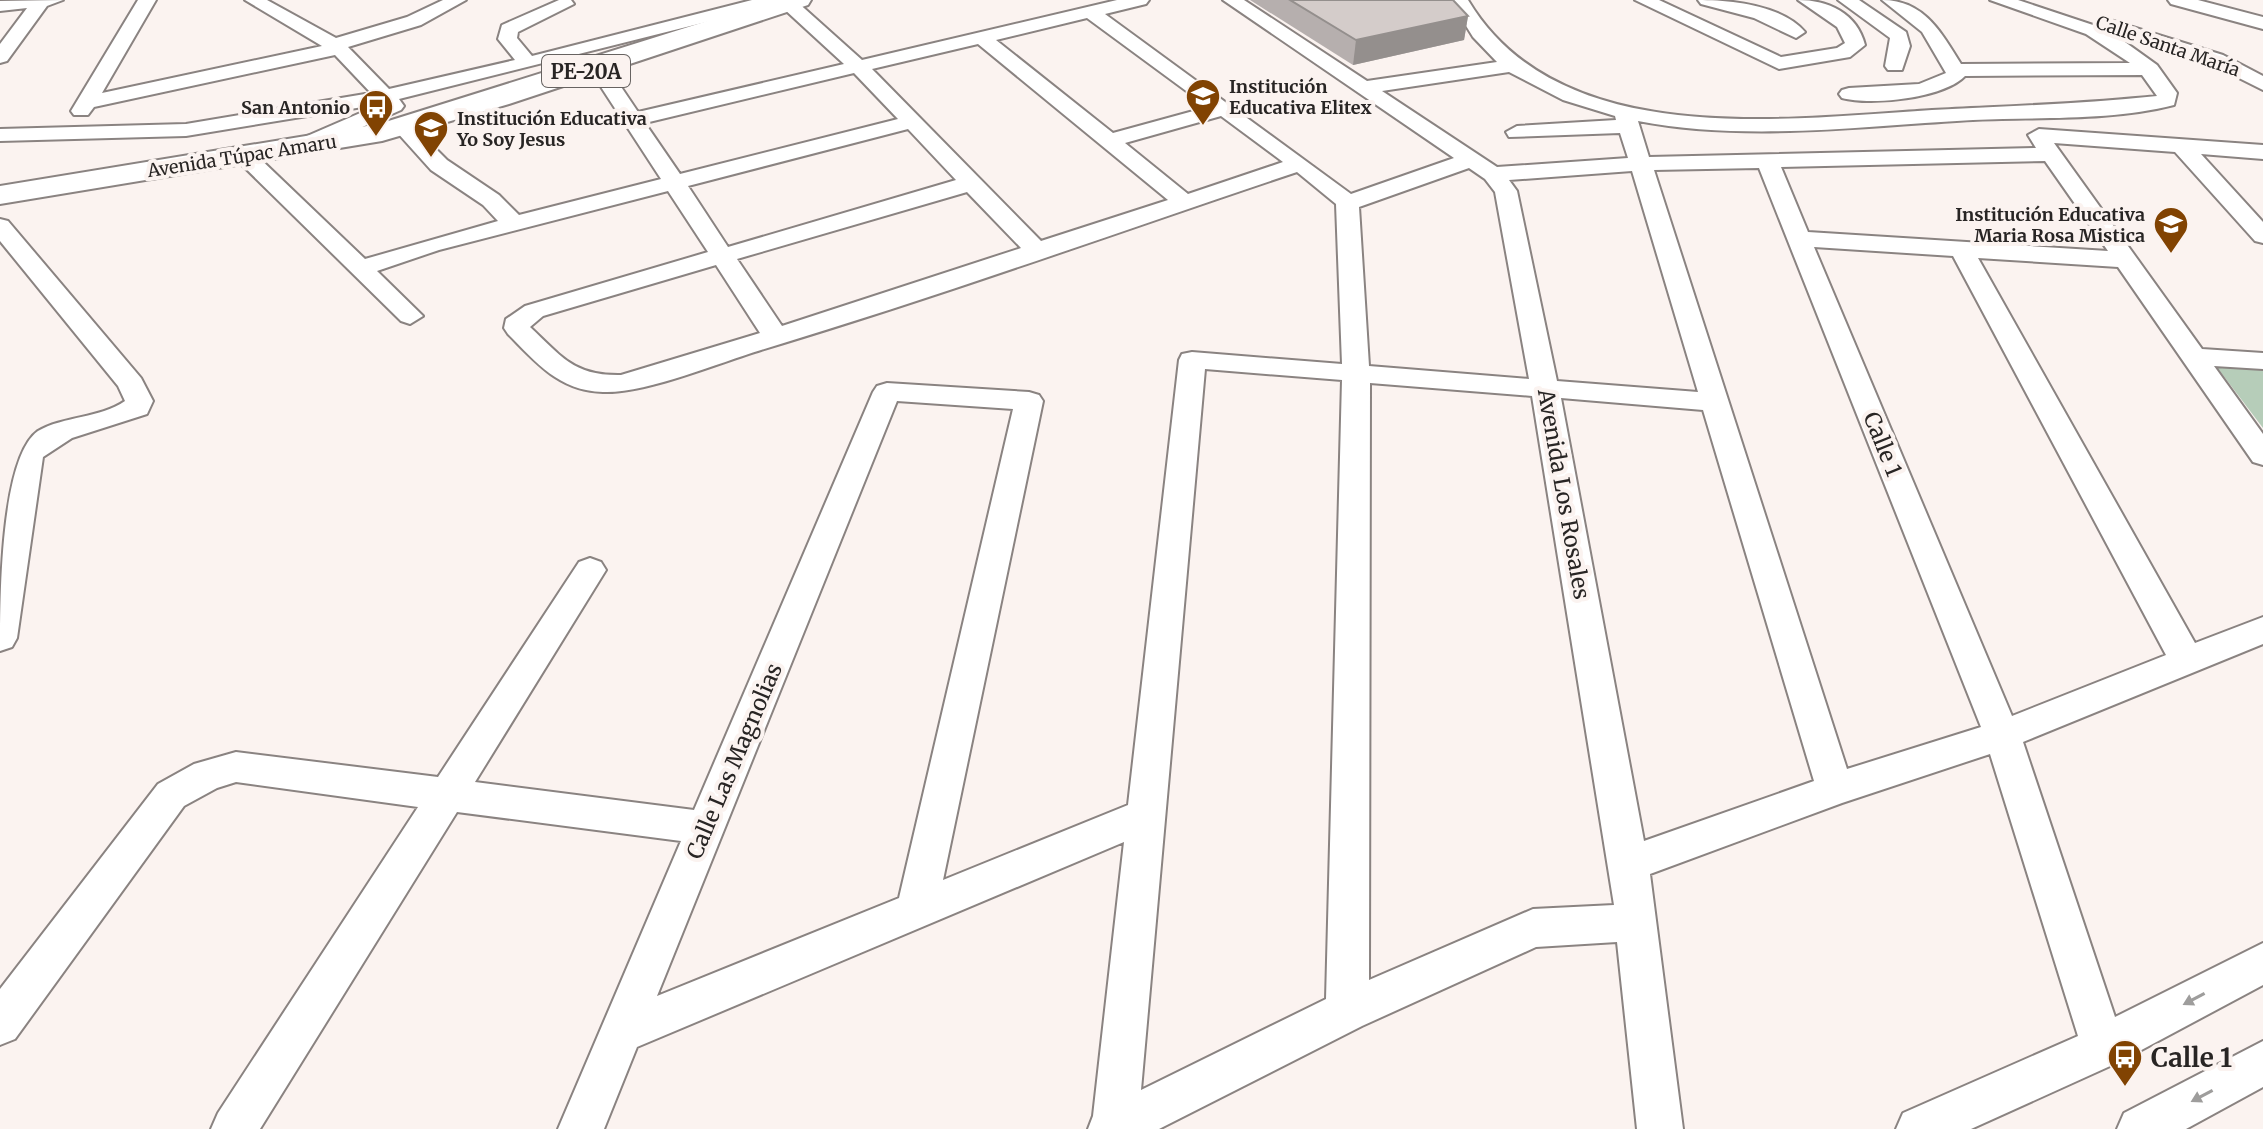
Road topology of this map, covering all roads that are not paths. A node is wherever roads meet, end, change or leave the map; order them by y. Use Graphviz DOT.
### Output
graph roads {
  1 [pos="147,0"];
  2 [pos="254,0"];
  3 [pos="457,0"];
  4 [pos="1140,0"];
  5 [pos="1232,0"];
  6 [pos="1459,0"];
  7 [pos="1644,0"];
  8 [pos="1707,0"];
  9 [pos="1807,0"];
  10 [pos="1847,0"];
  11 [pos="1891,0"];
  12 [pos="1999,0"];
  13 [pos="2024,0"];
  14 [pos="2180,0"];
  15 [pos="49,1"];
  16 [pos="794,2"];
  17 [pos="565,4"];
  18 [pos="741,4"];
  19 [pos="0,6"];
  20 [pos="1091,12"];
  21 [pos="2263,23"];
  22 [pos="1796,32"];
  23 [pos="982,38"];
  24 [pos="336,46"];
  25 [pos="0,57"];
  26 [pos="527,62"];
  27 [pos="1514,65"];
  28 [pos="1895,66"];
  29 [pos="598,67"];
  30 [pos="859,67"];
  31 [pos="2150,69"];
  32 [pos="1955,70"];
  33 [pos="2263,84"];
  34 [pos="1363,88"];
  35 [pos="1849,94"];
  36 [pos="87,102"];
  37 [pos="1225,109"];
  38 [pos="400,113"];
  39 [pos="1626,119"];
  40 [pos="632,120"];
  41 [pos="912,122"];
  42 [pos="1517,132"];
  43 [pos="67,134"];
  44 [pos="0,135"];
  45 [pos="1109,141"];
  46 [pos="2182,146"];
  47 [pos="2263,152"];
  48 [pos="2051,154"];
  49 [pos="245,157"];
  50 [pos="1767,161"];
  51 [pos="1300,164"];
  52 [pos="1639,164"];
  53 [pos="1481,167"];
  54 [pos="972,183"];
  55 [pos="674,184"];
  56 [pos="0,195"];
  57 [pos="1184,202"];
  58 [pos="1347,203"];
  59 [pos="514,224"];
  60 [pos="0,226"];
  61 [pos="2263,236"];
  62 [pos="1800,239"];
  63 [pos="1961,249"];
  64 [pos="1037,251"];
  65 [pos="721,255"];
  66 [pos="2126,260"];
  67 [pos="361,268"];
  68 [pos="410,316"];
  69 [pos="776,337"];
  70 [pos="2193,356"];
  71 [pos="2263,361"];
  72 [pos="1356,374"];
  73 [pos="1545,389"];
  74 [pos="1713,402"];
  75 [pos="2263,455"];
  76 [pos="590,570"];
  77 [pos="2263,630"];
  78 [pos="0,638"];
  79 [pos="2186,659"];
  80 [pos="2002,735"];
  81 [pos="1835,789"];
  82 [pos="445,794"];
  83 [pos="1146,815"];
  84 [pos="706,828"];
  85 [pos="1629,864"];
  86 [pos="916,911"];
  87 [pos="1638,922"];
  88 [pos="2263,963"];
  89 [pos="1347,1011"];
  90 [pos="0,1024"];
  91 [pos="622,1032"];
  92 [pos="2103,1047"];
  93 [pos="2263,1063"];
  94 [pos="1113,1128"];
  95 [pos="234,1129"];
  96 [pos="581,1129"];
  97 [pos="1660,1129"];
  98 [pos="1919,1129"];
  99 [pos="2140,1129"];
  1 -- 36 [label="street"];
  2 -- 24 [label="street"];
  3 -- 24 [label="street"];
  4 -- 20 [label="street"];
  5 -- 34 [label="street"];
  6 -- 27 [label="street"];
  7 -- 9 [label="street"];
  8 -- 22 [label="street"];
  10 -- 28 [label="street"];
  11 -- 32 [label="street"];
  12 -- 31 [label="street"];
  13 -- 33 [label="street, Calle Santa María"];
  14 -- 21 [label="street"];
  15 -- 19 [label="street"];
  15 -- 25 [label="street"];
  16 -- 18 [label="street"];
  16 -- 29 [label="highway, Avenida Túpac Amaru / PE-20A"];
  16 -- 30 [label="street"];
  17 -- 26 [label="street"];
  18 -- 26 [label="street"];
  20 -- 23 [label="street"];
  20 -- 37 [label="street"];
  23 -- 30 [label="street"];
  23 -- 45 [label="street"];
  24 -- 36 [label="street"];
  24 -- 38 [label="street"];
  26 -- 38 [label="street"];
  27 -- 34 [label="street"];
  27 -- 39 [label="street"];
  29 -- 38 [label="highway, Avenida Túpac Amaru / PE-20A"];
  29 -- 40 [label="street"];
  30 -- 40 [label="street"];
  30 -- 41 [label="street"];
  31 -- 32 [label="street"];
  31 -- 39 [label="street"];
  32 -- 35 [label="street"];
  34 -- 53 [label="street"];
  36 -- 43 [label="street"];
  37 -- 45 [label="street"];
  37 -- 51 [label="street"];
  38 -- 43 [label="street"];
  38 -- 49 [label="highway, Avenida Túpac Amaru / PE-20A"];
  38 -- 59 [label="street"];
  39 -- 42 [label="street"];
  39 -- 52 [label="street"];
  40 -- 55 [label="street"];
  41 -- 54 [label="street"];
  41 -- 55 [label="street"];
  43 -- 44 [label="street"];
  45 -- 57 [label="street"];
  46 -- 47 [label="street"];
  46 -- 48 [label="street"];
  46 -- 61 [label="street"];
  48 -- 50 [label="street"];
  48 -- 66 [label="street"];
  49 -- 56 [label="highway, Avenida Túpac Amaru / PE-20A"];
  49 -- 67 [label="street"];
  50 -- 52 [label="street"];
  50 -- 62 [label="street, Calle 1"];
  51 -- 57 [label="street"];
  51 -- 58 [label="street"];
  52 -- 53 [label="street"];
  52 -- 74 [label="street"];
  53 -- 58 [label="street"];
  53 -- 73 [label="street, Avenida Los Rosales"];
  54 -- 64 [label="street"];
  54 -- 65 [label="street"];
  55 -- 59 [label="street"];
  55 -- 65 [label="street"];
  57 -- 64 [label="street"];
  58 -- 72 [label="street"];
  59 -- 67 [label="street"];
  60 -- 78 [label="street"];
  62 -- 63 [label="street"];
  62 -- 80 [label="street, Calle 1"];
  63 -- 66 [label="street"];
  63 -- 79 [label="street"];
  64 -- 69 [label="street"];
  65 -- 69 [label="street"];
  65 -- 69 [label="street"];
  66 -- 70 [label="street"];
  67 -- 68 [label="street"];
  70 -- 71 [label="street"];
  70 -- 75 [label="street"];
  72 -- 73 [label="street"];
  72 -- 83 [label="street"];
  72 -- 89 [label="street"];
  73 -- 74 [label="street"];
  73 -- 85 [label="street, Avenida Los Rosales"];
  74 -- 81 [label="street"];
  76 -- 82 [label="street"];
  77 -- 79 [label="street"];
  79 -- 80 [label="street"];
  80 -- 81 [label="street"];
  80 -- 92 [label="street, Calle 1"];
  81 -- 85 [label="street"];
  82 -- 84 [label="street"];
  82 -- 90 [label="street"];
  82 -- 95 [label="street"];
  83 -- 86 [label="street"];
  83 -- 94 [label="street"];
  84 -- 86 [label="street, Calle Las Magnolias"];
  84 -- 91 [label="street, Calle Las Magnolias"];
  85 -- 87 [label="street, Avenida Los Rosales"];
  86 -- 91 [label="street"];
  87 -- 89 [label="street"];
  87 -- 97 [label="street, Avenida Los Rosales"];
  88 -- 92 [label="street, one-way"];
  89 -- 94 [label="street"];
  91 -- 96 [label="street, Calle Las Magnolias"];
  92 -- 98 [label="street"];
  93 -- 99 [label="street, one-way"];
}
